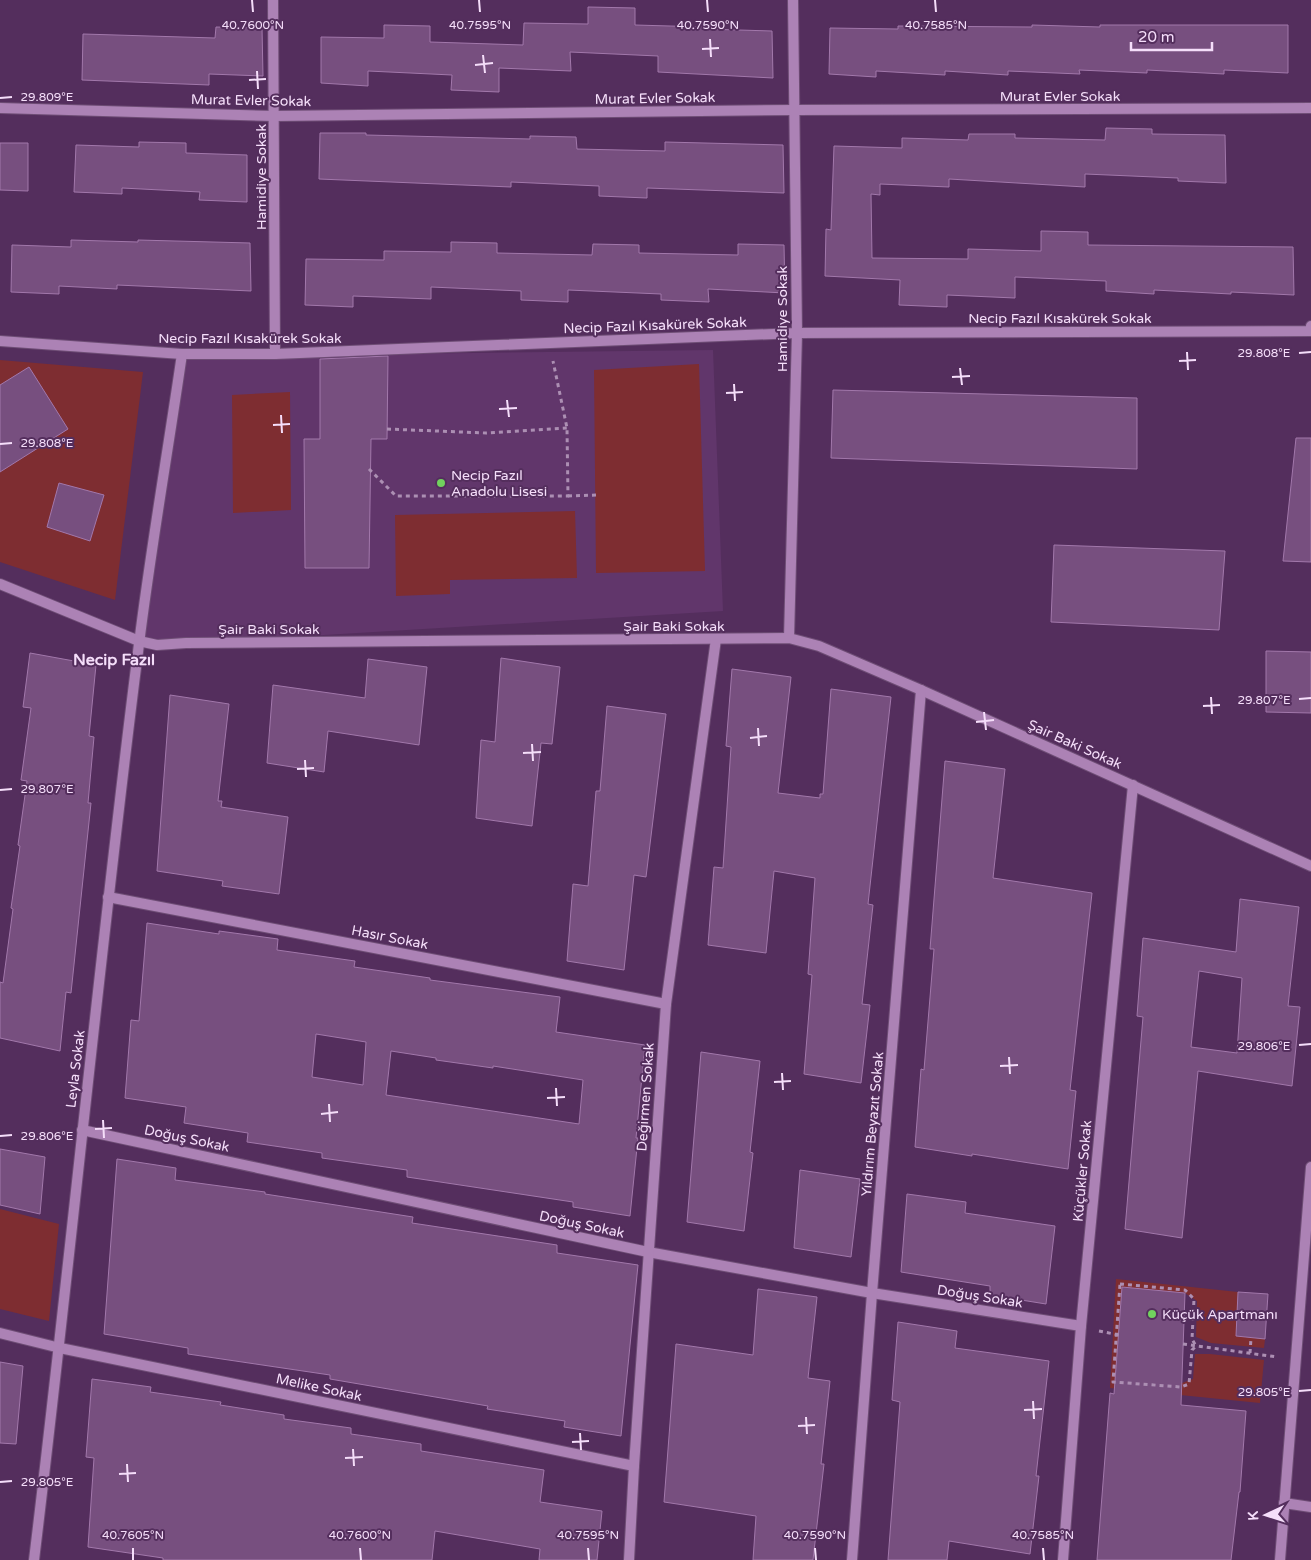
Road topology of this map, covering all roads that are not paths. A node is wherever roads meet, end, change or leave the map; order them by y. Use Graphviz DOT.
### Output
graph roads {
  1 [pos="273,0"];
  2 [pos="793,0"];
  3 [pos="0,108"];
  4 [pos="1311,108"];
  5 [pos="794,110"];
  6 [pos="274,116"];
  7 [pos="1311,326"];
  8 [pos="1311,331"];
  9 [pos="797,334"];
  10 [pos="0,341"];
  11 [pos="182,354"];
  12 [pos="275,354"];
  13 [pos="0,584"];
  14 [pos="790,638"];
  15 [pos="716,639"];
  16 [pos="139,641"];
  17 [pos="921,690"];
  18 [pos="1133,785"];
  19 [pos="1311,866"];
  20 [pos="108,897"];
  21 [pos="666,1004"];
  22 [pos="82,1130"];
  23 [pos="1311,1167"];
  24 [pos="648,1252"];
  25 [pos="872,1294"];
  26 [pos="1081,1326"];
  27 [pos="0,1332"];
  28 [pos="60,1348"];
  29 [pos="634,1466"];
  30 [pos="1284,1503"];
  31 [pos="1311,1508"];
  32 [pos="34,1560"];
  33 [pos="629,1560"];
  34 [pos="852,1560"];
  35 [pos="1063,1560"];
  36 [pos="1280,1560"];
  1 -- 6 [label="street, Hamidiye Sokak"];
  2 -- 5 [label="street, Hamidiye Sokak"];
  3 -- 6 [label="street, Murat Evler Sokak"];
  4 -- 5 [label="street, Murat Evler Sokak"];
  5 -- 6 [label="street, Murat Evler Sokak"];
  5 -- 9 [label="street, Hamidiye Sokak"];
  6 -- 12 [label="street, Hamidiye Sokak"];
  7 -- 8 [label="street"];
  8 -- 9 [label="street, Necip Fazıl Kısakürek Sokak"];
  9 -- 12 [label="street, Necip Fazıl Kısakürek Sokak"];
  9 -- 14 [label="street, Hamidiye Sokak"];
  10 -- 11 [label="street, Necip Fazıl Kısakürek Sokak"];
  11 -- 12 [label="street, Necip Fazıl Kısakürek Sokak"];
  11 -- 16 [label="street, Leyla Sokak"];
  13 -- 16 [label="street, Şair Baki Sokak"];
  14 -- 15 [label="street, Şair Baki Sokak"];
  14 -- 17 [label="street, Şair Baki Sokak"];
  15 -- 16 [label="street, Şair Baki Sokak"];
  15 -- 21 [label="street, Değirmen Sokak"];
  16 -- 20 [label="street, Leyla Sokak"];
  17 -- 18 [label="street, Şair Baki Sokak"];
  17 -- 25 [label="street, Yıldırım Beyazıt Sokak"];
  18 -- 19 [label="street, Şair Baki Sokak"];
  18 -- 26 [label="street, Küçükler Sokak"];
  20 -- 21 [label="street, Hasır Sokak"];
  20 -- 22 [label="street, Leyla Sokak"];
  21 -- 24 [label="street, Değirmen Sokak"];
  22 -- 24 [label="street, Doğuş Sokak"];
  22 -- 28 [label="street, Leyla Sokak"];
  23 -- 30 [label="street"];
  24 -- 25 [label="street, Doğuş Sokak"];
  24 -- 29 [label="street, Değirmen Sokak"];
  25 -- 26 [label="street, Doğuş Sokak"];
  25 -- 34 [label="street, Yıldırım Beyazıt Sokak"];
  26 -- 35 [label="street, Küçükler Sokak"];
  27 -- 28 [label="street, Melike Sokak"];
  28 -- 29 [label="street, Melike Sokak"];
  28 -- 32 [label="street, Leyla Sokak"];
  29 -- 33 [label="street, Değirmen Sokak"];
  30 -- 31 [label="street"];
  30 -- 36 [label="street"];
}
